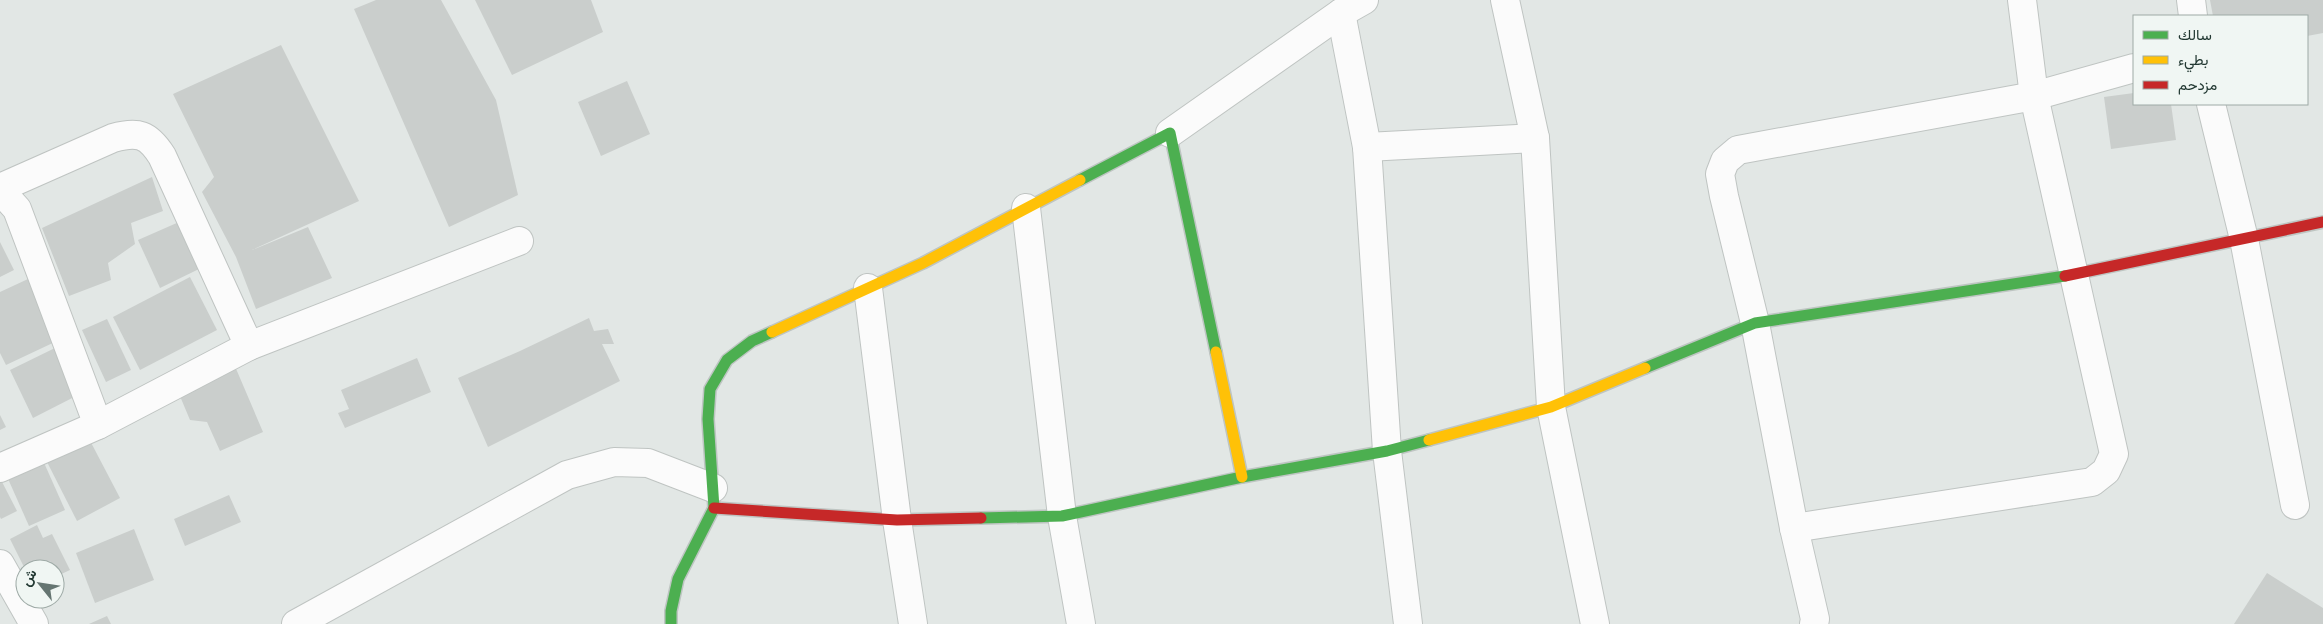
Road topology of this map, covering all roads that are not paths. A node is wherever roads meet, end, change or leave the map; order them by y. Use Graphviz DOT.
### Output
graph roads {
  1 [pos="1505,0"];
  2 [pos="2022,0"];
  3 [pos="2191,0"];
  4 [pos="1353,6"];
  5 [pos="2193,15"];
  6 [pos="2133,68"];
  7 [pos="2034,96"];
  8 [pos="2211,105"];
  9 [pos="1170,133"];
  10 [pos="1535,138"];
  11 [pos="1367,147"];
  12 [pos="0,188"];
  13 [pos="0,194"];
  14 [pos="1026,208"];
  15 [pos="2323,222"];
  16 [pos="2244,239"];
  17 [pos="519,241"];
  18 [pos="2074,275"];
  19 [pos="868,288"];
  20 [pos="1755,323"];
  21 [pos="249,346"];
  22 [pos="1551,407"];
  23 [pos="98,425"];
  24 [pos="1387,452"];
  25 [pos="0,468"];
  26 [pos="1242,477"];
  27 [pos="714,498"];
  28 [pos="2295,505"];
  29 [pos="1062,516"];
  30 [pos="897,520"];
  31 [pos="1794,528"];
  32 [pos="0,564"];
  33 [pos="34,624"];
  34 [pos="296,624"];
  35 [pos="671,624"];
  36 [pos="913,624"];
  37 [pos="1081,624"];
  38 [pos="1408,624"];
  39 [pos="1595,624"];
  40 [pos="1814,624"];
  1 -- 10 [label="street"];
  2 -- 7 [label="street"];
  3 -- 5 [label="street"];
  4 -- 9 [label="street"];
  4 -- 11 [label="street"];
  6 -- 7 [label="street"];
  7 -- 18 [label="street"];
  7 -- 20 [label="street"];
  8 -- 16 [label="street"];
  9 -- 14 [label="street"];
  9 -- 26 [label="street"];
  10 -- 11 [label="street"];
  10 -- 22 [label="street"];
  11 -- 24 [label="street"];
  12 -- 21 [label="street"];
  13 -- 23 [label="street"];
  14 -- 19 [label="street"];
  14 -- 29 [label="street"];
  15 -- 16 [label="street"];
  16 -- 18 [label="street"];
  16 -- 28 [label="street"];
  17 -- 21 [label="street"];
  18 -- 20 [label="street"];
  18 -- 31 [label="street"];
  19 -- 27 [label="street"];
  19 -- 30 [label="street"];
  20 -- 22 [label="street"];
  20 -- 31 [label="street"];
  21 -- 23 [label="street"];
  22 -- 24 [label="street"];
  22 -- 39 [label="street"];
  23 -- 25 [label="street"];
  24 -- 26 [label="street"];
  24 -- 38 [label="street"];
  26 -- 29 [label="street"];
  27 -- 30 [label="street"];
  27 -- 34 [label="street"];
  27 -- 35 [label="street"];
  29 -- 30 [label="street"];
  29 -- 37 [label="street"];
  30 -- 36 [label="street"];
  31 -- 40 [label="street"];
  32 -- 33 [label="street"];
}
